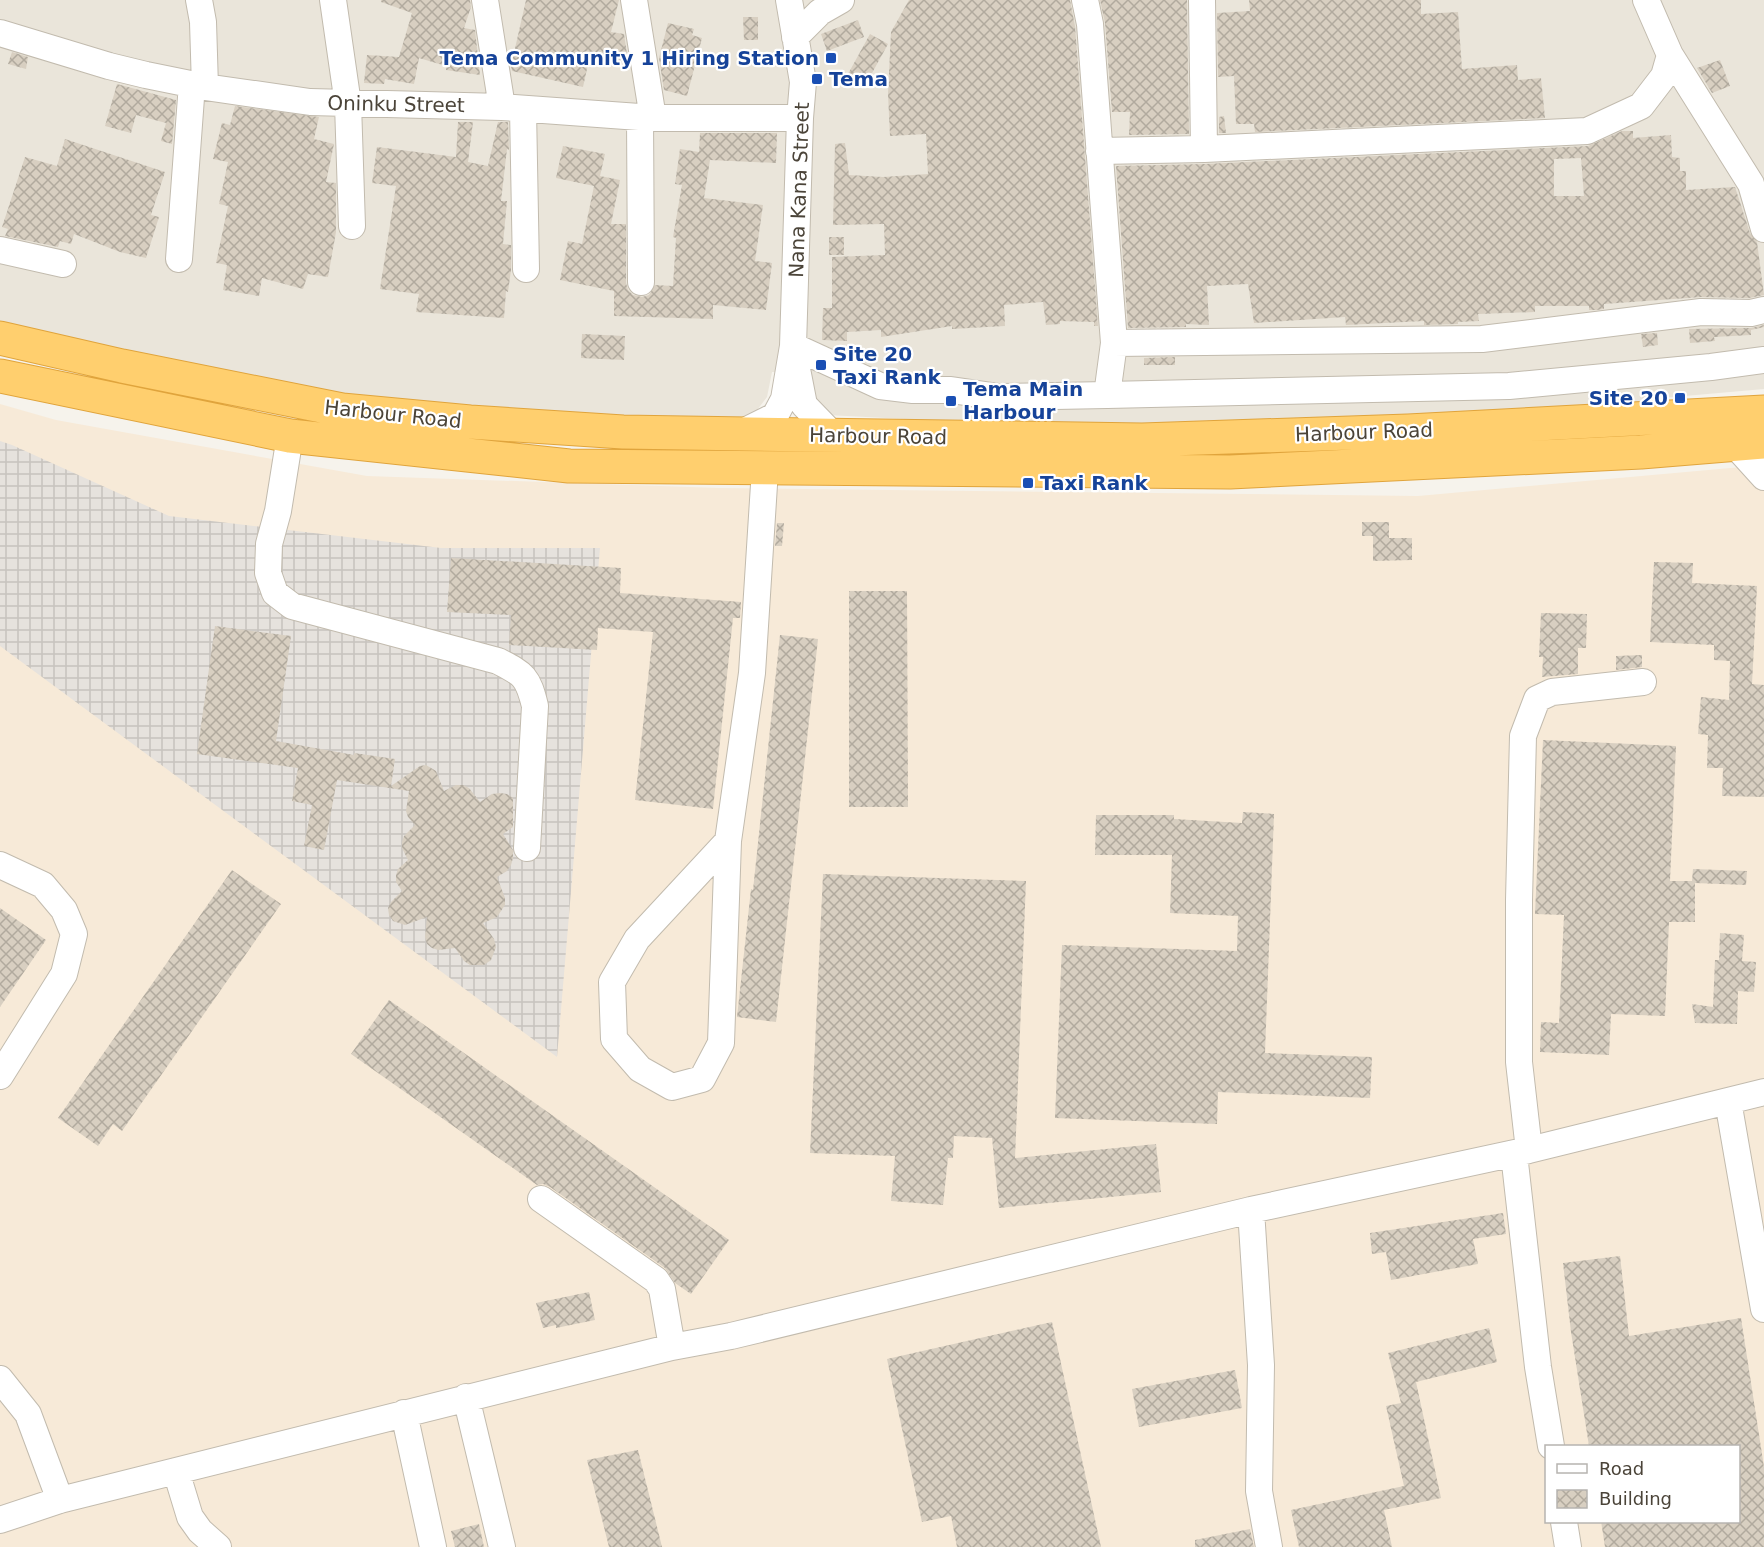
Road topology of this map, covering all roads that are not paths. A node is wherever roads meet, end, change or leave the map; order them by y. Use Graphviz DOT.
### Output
graph roads {
  1 [pos="199,0"];
  2 [pos="333,0"];
  3 [pos="485,0"];
  4 [pos="634,0"];
  5 [pos="789,0"];
  6 [pos="841,0"];
  7 [pos="1085,0"];
  8 [pos="1202,0"];
  9 [pos="1646,0"];
  10 [pos="0,33"];
  11 [pos="795,37"];
  12 [pos="1670,55"];
  13 [pos="198,86"];
  14 [pos="348,104"];
  15 [pos="512,108"];
  16 [pos="646,118"];
  17 [pos="800,118"];
  18 [pos="1204,149"];
  19 [pos="1099,151"];
  20 [pos="352,226"];
  21 [pos="1764,229"];
  22 [pos="0,250"];
  23 [pos="179,259"];
  24 [pos="63,264"];
  25 [pos="526,268"];
  26 [pos="641,282"];
  27 [pos="1764,310"];
  28 [pos="0,338"];
  29 [pos="1114,343"];
  30 [pos="793,346"];
  31 [pos="1764,360"];
  32 [pos="0,376"];
  33 [pos="1107,395"];
  34 [pos="1764,412"];
  35 [pos="739,434"];
  36 [pos="290,436"];
  37 [pos="834,436"];
  38 [pos="1749,443"];
  39 [pos="765,469"];
  40 [pos="1764,477"];
  41 [pos="1643,682"];
  42 [pos="728,841"];
  43 [pos="527,848"];
  44 [pos="0,865"];
  45 [pos="0,1076"];
  46 [pos="1764,1081"];
  47 [pos="1764,1092"];
  48 [pos="1728,1101"];
  49 [pos="1521,1152"];
  50 [pos="541,1199"];
  51 [pos="1251,1210"];
  52 [pos="1764,1309"];
  53 [pos="672,1347"];
  54 [pos="0,1379"];
  55 [pos="466,1397"];
  56 [pos="404,1413"];
  57 [pos="1551,1445"];
  58 [pos="176,1471"];
  59 [pos="60,1500"];
  60 [pos="0,1520"];
  61 [pos="1564,1523"];
  62 [pos="218,1547"];
  63 [pos="433,1547"];
  64 [pos="502,1547"];
  65 [pos="1269,1547"];
  66 [pos="1568,1547"];
  1 -- 13 [label="street"];
  2 -- 14 [label="street"];
  3 -- 15 [label="street"];
  4 -- 16 [label="street"];
  5 -- 11 [label="street, Nana Kana Street"];
  6 -- 11 [label="street"];
  7 -- 19 [label="street"];
  8 -- 18 [label="street"];
  9 -- 12 [label="street"];
  10 -- 13 [label="street, Oninku Street"];
  11 -- 17 [label="street, Nana Kana Street"];
  12 -- 18 [label="street"];
  12 -- 21 [label="street"];
  13 -- 14 [label="street, Oninku Street"];
  13 -- 23 [label="street"];
  14 -- 15 [label="street, Oninku Street"];
  14 -- 20 [label="street"];
  15 -- 16 [label="street, Oninku Street"];
  15 -- 25 [label="street"];
  16 -- 17 [label="street, Oninku Street"];
  16 -- 26 [label="street"];
  17 -- 30 [label="street, Nana Kana Street"];
  18 -- 19 [label="street"];
  19 -- 29 [label="street"];
  22 -- 24 [label="street"];
  27 -- 29 [label="street"];
  28 -- 35 [label="highway, Harbour Road"];
  29 -- 33 [label="street"];
  30 -- 33 [label="street"];
  30 -- 35 [label="street"];
  30 -- 37 [label="street"];
  31 -- 33 [label="street"];
  32 -- 36 [label="highway, Harbour Road"];
  34 -- 37 [label="highway, Harbour Road"];
  35 -- 37 [label="highway, Harbour Road"];
  36 -- 39 [label="highway, Harbour Road"];
  36 -- 43 [label="street"];
  38 -- 39 [label="highway, Harbour Road"];
  38 -- 40 [label="street"];
  39 -- 42 [label="street"];
  41 -- 49 [label="street"];
  42 -- 42 [label="street"];
  44 -- 45 [label="street"];
  46 -- 47 [label="street"];
  47 -- 48 [label="street"];
  48 -- 49 [label="street"];
  48 -- 52 [label="street"];
  49 -- 51 [label="street"];
  49 -- 57 [label="street"];
  50 -- 53 [label="street"];
  51 -- 53 [label="street"];
  51 -- 65 [label="street"];
  53 -- 55 [label="street"];
  54 -- 59 [label="street"];
  55 -- 56 [label="street"];
  55 -- 64 [label="street"];
  56 -- 58 [label="street"];
  56 -- 63 [label="street"];
  58 -- 59 [label="street"];
  58 -- 62 [label="street"];
  59 -- 60 [label="street"];
  61 -- 66 [label="street"];
}
